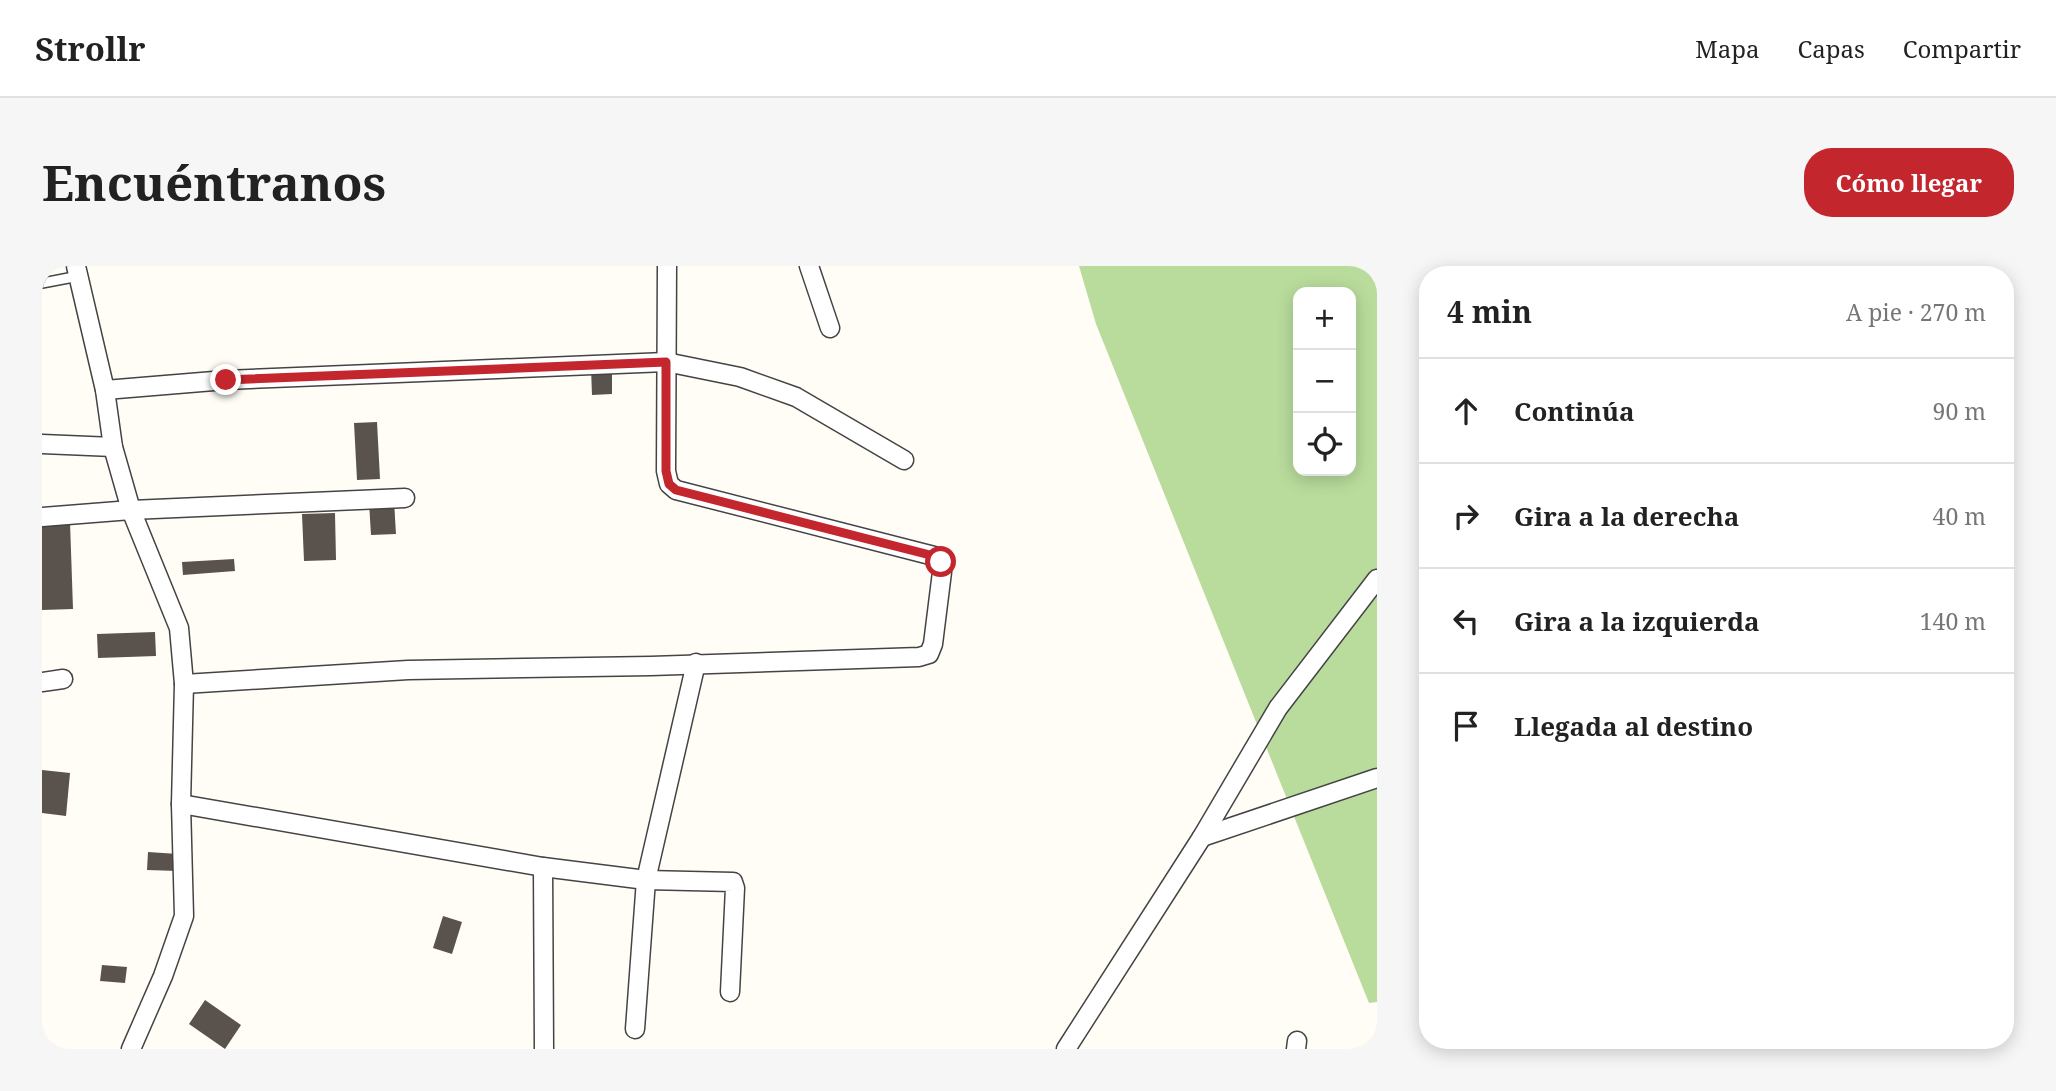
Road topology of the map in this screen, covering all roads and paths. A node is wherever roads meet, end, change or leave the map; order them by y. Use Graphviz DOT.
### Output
graph roads {
  1 [pos="667,266"];
  2 [pos="809,266"];
  3 [pos="77,271"];
  4 [pos="42,283"];
  5 [pos="830,328"];
  6 [pos="666,362"];
  7 [pos="105,390"];
  8 [pos="42,444"];
  9 [pos="113,447"];
  10 [pos="904,460"];
  11 [pos="405,498"];
  12 [pos="131,510"];
  13 [pos="42,517"];
  14 [pos="1377,579"];
  15 [pos="696,663"];
  16 [pos="63,679"];
  17 [pos="42,682"];
  18 [pos="184,684"];
  19 [pos="1377,778"];
  20 [pos="181,804"];
  21 [pos="1202,838"];
  22 [pos="543,867"];
  23 [pos="646,880"];
  24 [pos="730,992"];
  25 [pos="635,1029"];
  26 [pos="131,1049"];
  27 [pos="544,1049"];
  28 [pos="1066,1049"];
  1 -- 6 [label="street"];
  2 -- 5 [label="street"];
  3 -- 4 [label="lane"];
  3 -- 7 [label="street"];
  6 -- 7 [label="street"];
  6 -- 10 [label="street"];
  6 -- 15 [label="street"];
  7 -- 9 [label="street"];
  8 -- 9 [label="street"];
  9 -- 12 [label="street"];
  11 -- 12 [label="street"];
  12 -- 13 [label="street"];
  12 -- 18 [label="street"];
  14 -- 21 [label="street"];
  15 -- 18 [label="street"];
  15 -- 23 [label="street"];
  16 -- 17 [label="street"];
  18 -- 20 [label="street"];
  19 -- 21 [label="street"];
  20 -- 22 [label="street"];
  20 -- 26 [label="street"];
  21 -- 28 [label="street"];
  22 -- 23 [label="street"];
  22 -- 27 [label="street"];
  23 -- 24 [label="street"];
  23 -- 25 [label="street"];
}
